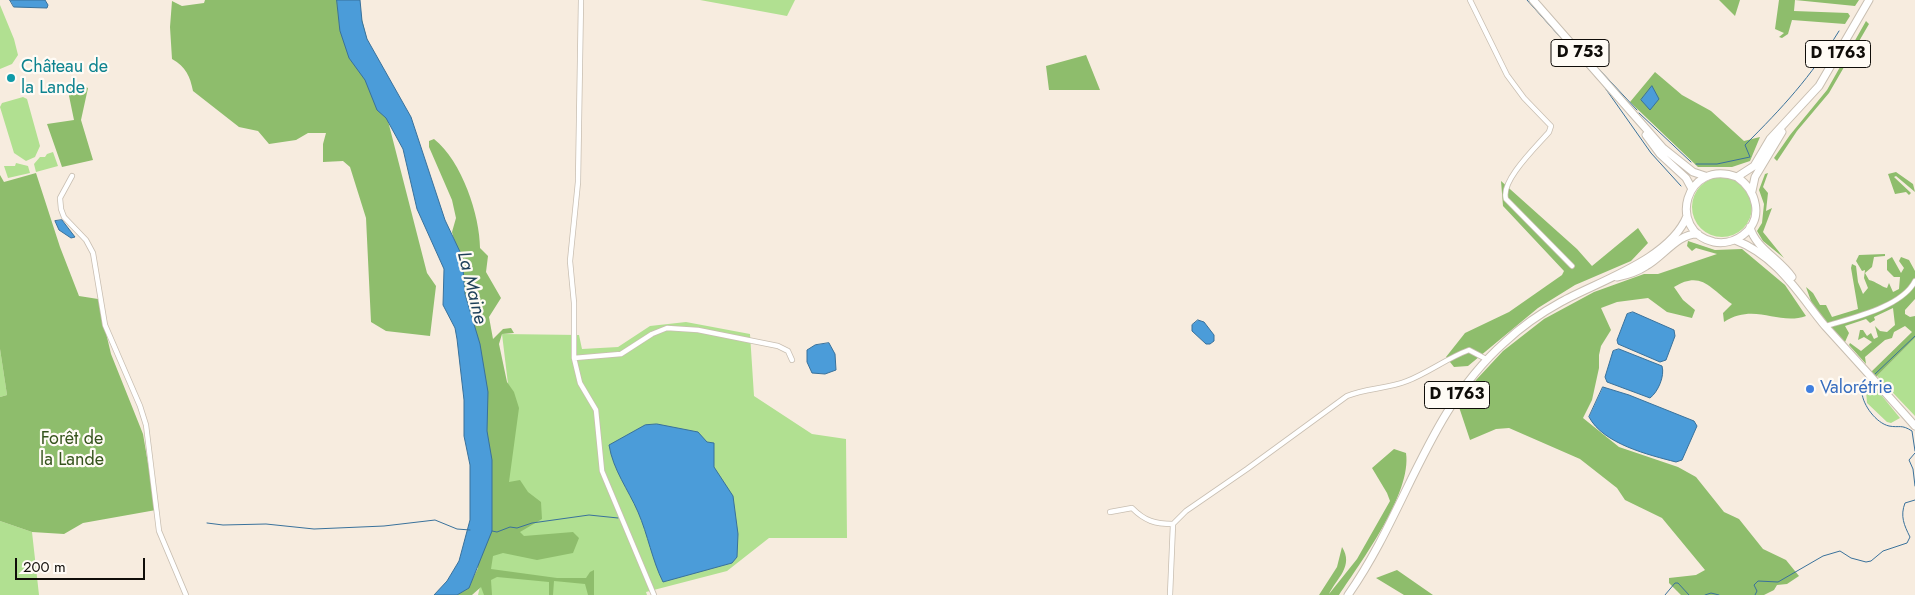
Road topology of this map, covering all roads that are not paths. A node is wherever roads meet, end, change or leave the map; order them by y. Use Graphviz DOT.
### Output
graph roads {
  1 [pos="581,0"];
  2 [pos="1470,0"];
  3 [pos="1533,0"];
  4 [pos="1868,0"];
  5 [pos="1804,105"];
  6 [pos="1628,107"];
  7 [pos="72,176"];
  8 [pos="1705,176"];
  9 [pos="1737,176"];
  10 [pos="1692,189"];
  11 [pos="1752,191"];
  12 [pos="1687,216"];
  13 [pos="1750,227"];
  14 [pos="1698,234"];
  15 [pos="1735,240"];
  16 [pos="1572,266"];
  17 [pos="1915,282"];
  18 [pos="1593,285"];
  19 [pos="1805,299"];
  20 [pos="1826,326"];
  21 [pos="574,358"];
  22 [pos="1486,359"];
  23 [pos="792,360"];
  24 [pos="1915,426"];
  25 [pos="1110,512"];
  26 [pos="1173,524"];
  27 [pos="186,595"];
  28 [pos="654,595"];
  29 [pos="1170,595"];
  30 [pos="1348,595"];
  1 -- 21 [label="street"];
  2 -- 16 [label="street"];
  3 -- 6 [label="main road, D 753"];
  4 -- 5 [label="main road, D 1763"];
  5 -- 9 [label="main road, D 1763"];
  5 -- 11 [label="main road, D 1763"];
  6 -- 8 [label="main road, D 753"];
  6 -- 10 [label="main road, D 753"];
  7 -- 27 [label="street"];
  8 -- 9 [label="main road"];
  8 -- 10 [label="main road"];
  9 -- 11 [label="main road"];
  10 -- 12 [label="main road"];
  11 -- 13 [label="main road"];
  12 -- 14 [label="main road"];
  12 -- 18 [label="main road, D 1763"];
  13 -- 15 [label="main road"];
  13 -- 19 [label="main road"];
  14 -- 15 [label="main road"];
  14 -- 18 [label="main road, D 1763"];
  15 -- 19 [label="main road"];
  17 -- 20 [label="street"];
  18 -- 22 [label="main road, D 1763"];
  19 -- 20 [label="main road"];
  20 -- 24 [label="main road"];
  21 -- 23 [label="street"];
  21 -- 28 [label="street"];
  22 -- 26 [label="street"];
  22 -- 30 [label="main road, D 1763"];
  25 -- 26 [label="street"];
  26 -- 29 [label="street"];
}
